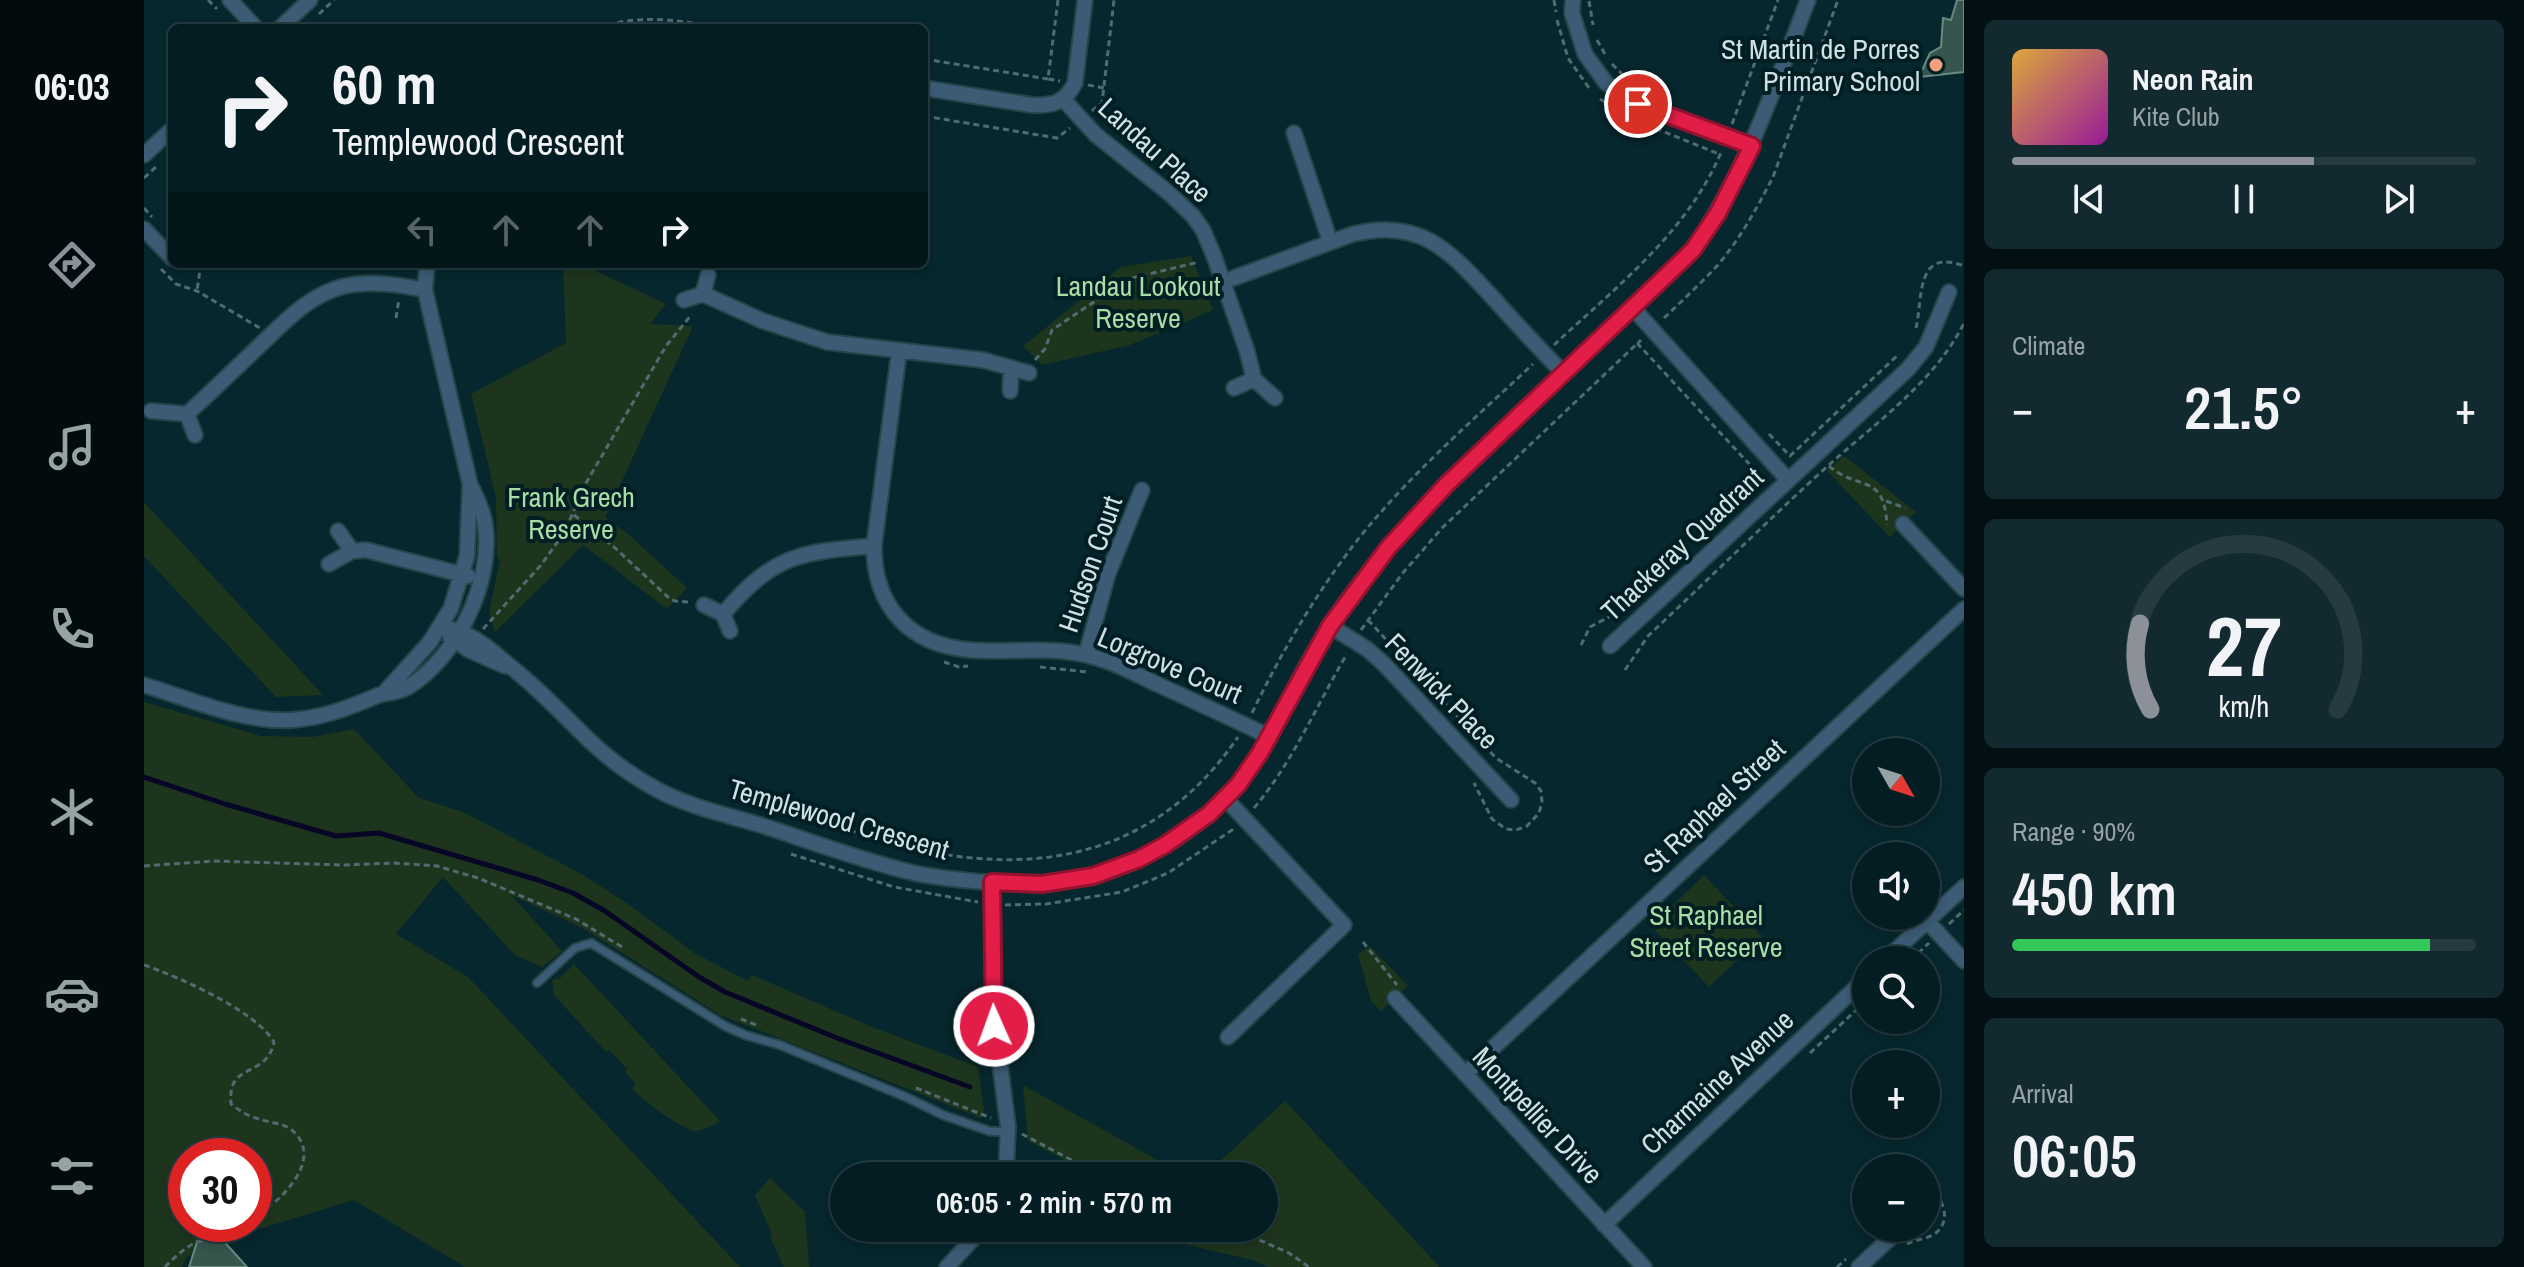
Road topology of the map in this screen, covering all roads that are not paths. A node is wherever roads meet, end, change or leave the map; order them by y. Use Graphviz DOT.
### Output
graph roads {
  1 [pos="230,0"];
  2 [pos="310,0"];
  3 [pos="1085,0"];
  4 [pos="1573,0"];
  5 [pos="1808,0"];
  6 [pos="252,24"];
  7 [pos="284,24"];
  8 [pos="928,89"];
  9 [pos="1063,99"];
  10 [pos="168,133"];
  11 [pos="1294,133"];
  12 [pos="1752,146"];
  13 [pos="144,155"];
  14 [pos="144,229"];
  15 [pos="1330,241"];
  16 [pos="168,251"];
  17 [pos="427,268"];
  18 [pos="708,275"];
  19 [pos="1223,282"];
  20 [pos="425,290"];
  21 [pos="1949,292"];
  22 [pos="703,294"];
  23 [pos="684,300"];
  24 [pos="1632,307"];
  25 [pos="899,352"];
  26 [pos="1011,370"];
  27 [pos="1029,373"];
  28 [pos="1563,373"];
  29 [pos="1254,379"];
  30 [pos="1234,388"];
  31 [pos="1010,391"];
  32 [pos="1275,398"];
  33 [pos="151,411"];
  34 [pos="187,414"];
  35 [pos="195,435"];
  36 [pos="1788,480"];
  37 [pos="470,484"];
  38 [pos="1142,490"];
  39 [pos="1903,524"];
  40 [pos="338,531"];
  41 [pos="874,546"];
  42 [pos="352,551"];
  43 [pos="329,564"];
  44 [pos="462,575"];
  45 [pos="480,579"];
  46 [pos="1964,589"];
  47 [pos="704,605"];
  48 [pos="1964,609"];
  49 [pos="723,614"];
  50 [pos="1330,626"];
  51 [pos="441,627"];
  52 [pos="730,631"];
  53 [pos="458,636"];
  54 [pos="1610,646"];
  55 [pos="1086,655"];
  56 [pos="144,685"];
  57 [pos="384,693"];
  58 [pos="1270,737"];
  59 [pos="1225,798"];
  60 [pos="1511,800"];
  61 [pos="992,882"];
  62 [pos="1964,887"];
  63 [pos="1940,909"];
  64 [pos="1917,930"];
  65 [pos="1935,930"];
  66 [pos="1900,946"];
  67 [pos="1964,961"];
  68 [pos="537,983"];
  69 [pos="1852,991"];
  70 [pos="1398,995"];
  71 [pos="1228,1037"];
  72 [pos="1465,1074"];
  73 [pos="1008,1132"];
  74 [pos="1007,1162"];
  75 [pos="1604,1225"];
  76 [pos="970,1242"];
  77 [pos="1886,1242"];
  78 [pos="947,1267"];
  79 [pos="1644,1267"];
  80 [pos="1859,1267"];
  1 -- 6 [label="street"];
  2 -- 7 [label="street"];
  3 -- 9 [label="street"];
  4 -- 12 [label="street"];
  5 -- 12 [label="street, Templewood Crescent"];
  8 -- 9 [label="street"];
  9 -- 19 [label="street, Landau Place"];
  10 -- 13 [label="street"];
  11 -- 15 [label="street"];
  12 -- 24 [label="street, Templewood Crescent"];
  14 -- 16 [label="street"];
  15 -- 19 [label="street"];
  15 -- 28 [label="street"];
  17 -- 20 [label="street"];
  18 -- 22 [label="street"];
  19 -- 29 [label="street, Landau Place"];
  20 -- 34 [label="street"];
  20 -- 37 [label="street"];
  21 -- 36 [label="street, Thackeray Quadrant"];
  22 -- 23 [label="street"];
  22 -- 25 [label="street"];
  24 -- 28 [label="street, Templewood Crescent"];
  24 -- 36 [label="street, Thackeray Quadrant"];
  25 -- 26 [label="street"];
  25 -- 41 [label="street, Lorgrove Court"];
  26 -- 27 [label="street"];
  26 -- 31 [label="street"];
  28 -- 50 [label="street, Templewood Crescent"];
  29 -- 30 [label="street"];
  29 -- 32 [label="street"];
  33 -- 34 [label="street"];
  34 -- 35 [label="street"];
  36 -- 54 [label="street, Thackeray Quadrant"];
  37 -- 44 [label="street"];
  37 -- 45 [label="street"];
  38 -- 55 [label="street, Hudson Court"];
  39 -- 46 [label="street"];
  40 -- 42 [label="street"];
  41 -- 49 [label="street"];
  41 -- 55 [label="street, Lorgrove Court"];
  42 -- 43 [label="street"];
  42 -- 44 [label="street"];
  44 -- 45 [label="street"];
  44 -- 51 [label="street"];
  45 -- 53 [label="street"];
  47 -- 49 [label="street"];
  48 -- 72 [label="street, St Raphael Street"];
  49 -- 52 [label="street"];
  50 -- 58 [label="street, Templewood Crescent"];
  50 -- 60 [label="street, Fenwick Place"];
  51 -- 53 [label="street, Templewood Crescent"];
  51 -- 57 [label="street"];
  53 -- 57 [label="street"];
  53 -- 61 [label="street, Templewood Crescent"];
  55 -- 58 [label="street, Lorgrove Court"];
  56 -- 57 [label="street"];
  58 -- 59 [label="street, Templewood Crescent"];
  59 -- 61 [label="street, Templewood Crescent"];
  59 -- 71 [label="street"];
  61 -- 73 [label="street"];
  62 -- 63 [label="street"];
  64 -- 66 [label="street"];
  65 -- 67 [label="street"];
  68 -- 73 [label="lane"];
  69 -- 75 [label="street, Charmaine Avenue"];
  70 -- 72 [label="street, Montpellier Drive"];
  72 -- 75 [label="street, Montpellier Drive"];
  73 -- 74 [label="street"];
  75 -- 79 [label="street, Montpellier Drive"];
  76 -- 78 [label="street"];
  77 -- 80 [label="street"];
}
